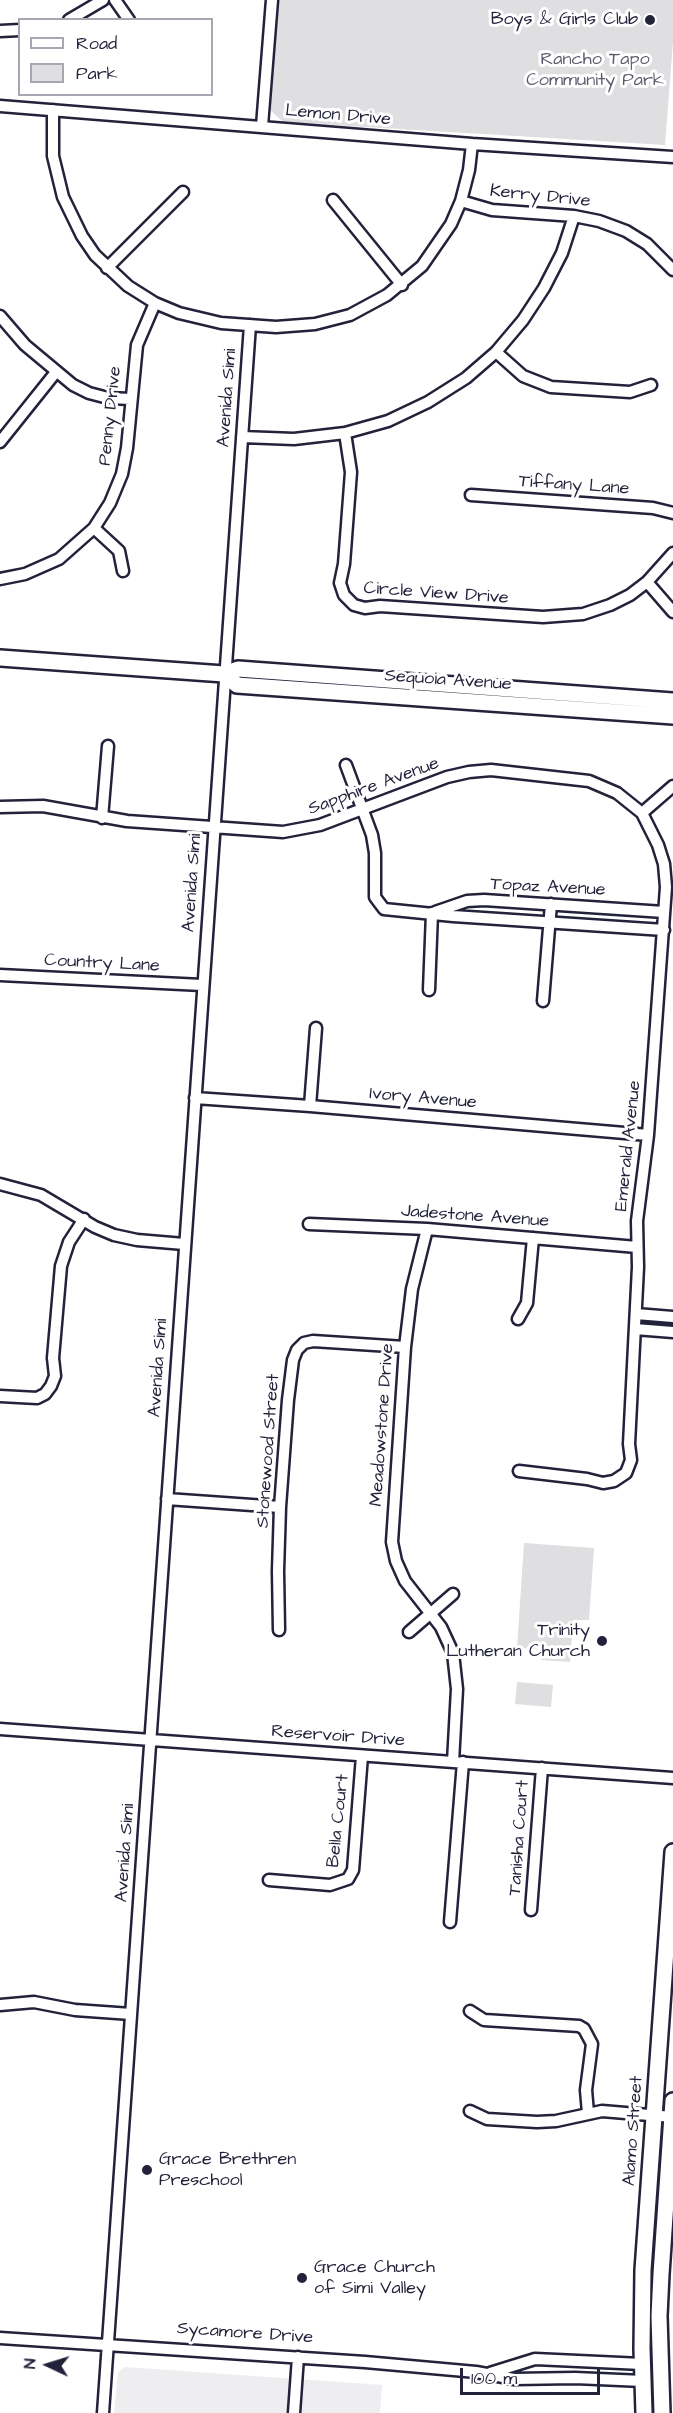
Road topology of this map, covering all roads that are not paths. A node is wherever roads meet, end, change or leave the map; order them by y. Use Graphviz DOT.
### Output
graph roads {
  1 [pos="103,0"];
  2 [pos="115,0"];
  3 [pos="272,0"];
  4 [pos="72,18"];
  5 [pos="128,18"];
  6 [pos="18,30"];
  7 [pos="0,31"];
  8 [pos="0,106"];
  9 [pos="52,110"];
  10 [pos="262,126"];
  11 [pos="472,144"];
  12 [pos="673,157"];
  13 [pos="183,192"];
  14 [pos="333,200"];
  15 [pos="461,201"];
  16 [pos="574,216"];
  17 [pos="671,262"];
  18 [pos="107,268"];
  19 [pos="402,285"];
  20 [pos="155,303"];
  21 [pos="0,316"];
  22 [pos="250,325"];
  23 [pos="496,352"];
  24 [pos="56,372"];
  25 [pos="651,385"];
  26 [pos="131,399"];
  27 [pos="345,433"];
  28 [pos="242,437"];
  29 [pos="0,442"];
  30 [pos="471,495"];
  31 [pos="673,513"];
  32 [pos="94,528"];
  33 [pos="673,553"];
  34 [pos="123,570"];
  35 [pos="0,579"];
  36 [pos="647,582"];
  37 [pos="673,612"];
  38 [pos="0,658"];
  39 [pos="224,674"];
  40 [pos="673,701"];
  41 [pos="673,716"];
  42 [pos="108,746"];
  43 [pos="346,765"];
  44 [pos="673,786"];
  45 [pos="0,807"];
  46 [pos="363,809"];
  47 [pos="642,813"];
  48 [pos="102,818"];
  49 [pos="214,828"];
  50 [pos="551,904"];
  51 [pos="664,912"];
  52 [pos="432,913"];
  53 [pos="549,921"];
  54 [pos="664,930"];
  55 [pos="0,975"];
  56 [pos="202,985"];
  57 [pos="429,990"];
  58 [pos="543,1001"];
  59 [pos="316,1028"];
  60 [pos="195,1098"];
  61 [pos="310,1106"];
  62 [pos="648,1135"];
  63 [pos="0,1184"];
  64 [pos="84,1219"];
  65 [pos="309,1224"];
  66 [pos="426,1229"];
  67 [pos="533,1238"];
  68 [pos="184,1244"];
  69 [pos="637,1247"];
  70 [pos="636,1314"];
  71 [pos="673,1317"];
  72 [pos="518,1319"];
  73 [pos="635,1329"];
  74 [pos="673,1332"];
  75 [pos="405,1347"];
  76 [pos="0,1396"];
  77 [pos="519,1471"];
  78 [pos="167,1499"];
  79 [pos="280,1507"];
  80 [pos="453,1594"];
  81 [pos="432,1614"];
  82 [pos="279,1630"];
  83 [pos="409,1632"];
  84 [pos="0,1729"];
  85 [pos="150,1741"];
  86 [pos="363,1756"];
  87 [pos="458,1762"];
  88 [pos="542,1768"];
  89 [pos="673,1778"];
  90 [pos="673,1852"];
  91 [pos="269,1880"];
  92 [pos="531,1910"];
  93 [pos="450,1922"];
  94 [pos="0,2005"];
  95 [pos="470,2012"];
  96 [pos="131,2013"];
  97 [pos="673,2101"];
  98 [pos="470,2112"];
  99 [pos="588,2113"];
  100 [pos="654,2115"];
  101 [pos="672,2117"];
  102 [pos="0,2338"];
  103 [pos="108,2344"];
  104 [pos="298,2357"];
  105 [pos="642,2364"];
  106 [pos="667,2366"];
  107 [pos="487,2374"];
  108 [pos="643,2381"];
  109 [pos="667,2383"];
  110 [pos="103,2413"];
  111 [pos="294,2413"];
  112 [pos="644,2413"];
  113 [pos="662,2413"];
  1 -- 4 [label="street"];
  2 -- 5 [label="street"];
  3 -- 10 [label="street"];
  6 -- 7 [label="street"];
  8 -- 9 [label="street, Lemon Drive"];
  9 -- 10 [label="street, Lemon Drive"];
  9 -- 18 [label="street"];
  10 -- 11 [label="street, Lemon Drive"];
  11 -- 12 [label="street, Lemon Drive"];
  11 -- 15 [label="street"];
  13 -- 18 [label="street"];
  14 -- 19 [label="street"];
  15 -- 16 [label="street, Kerry Drive"];
  15 -- 19 [label="street"];
  16 -- 17 [label="street, Kerry Drive"];
  16 -- 23 [label="street"];
  18 -- 20 [label="street"];
  19 -- 22 [label="street"];
  20 -- 22 [label="street"];
  20 -- 26 [label="street, Penny Drive"];
  21 -- 24 [label="street"];
  22 -- 28 [label="street, Avenida Simi"];
  23 -- 25 [label="street"];
  23 -- 27 [label="street"];
  24 -- 26 [label="street"];
  24 -- 29 [label="street"];
  26 -- 32 [label="street, Penny Drive"];
  27 -- 28 [label="street"];
  27 -- 36 [label="street, Circle View Drive"];
  28 -- 39 [label="street, Avenida Simi"];
  30 -- 31 [label="street, Tiffany Lane"];
  32 -- 34 [label="street"];
  32 -- 35 [label="street, Penny Drive"];
  33 -- 36 [label="street, Circle View Drive"];
  36 -- 37 [label="street"];
  38 -- 39 [label="street, Sequoia Avenue"];
  39 -- 40 [label="street, Sequoia Avenue"];
  39 -- 41 [label="street, Sequoia Avenue"];
  39 -- 49 [label="street, Avenida Simi"];
  42 -- 48 [label="street"];
  43 -- 46 [label="street, Topaz Avenue"];
  44 -- 47 [label="street"];
  45 -- 48 [label="street, Sapphire Avenue"];
  46 -- 47 [label="street, Sapphire Avenue"];
  46 -- 49 [label="street, Sapphire Avenue"];
  46 -- 52 [label="street, Topaz Avenue"];
  47 -- 51 [label="street, Emerald Avenue"];
  48 -- 49 [label="street, Sapphire Avenue"];
  49 -- 56 [label="street, Avenida Simi"];
  50 -- 51 [label="street, Topaz Avenue"];
  50 -- 52 [label="street, Topaz Avenue"];
  50 -- 53 [label="street"];
  51 -- 54 [label="street, Emerald Avenue"];
  52 -- 53 [label="street, Topaz Avenue"];
  52 -- 57 [label="street"];
  53 -- 54 [label="street, Topaz Avenue"];
  53 -- 58 [label="street"];
  54 -- 62 [label="street, Emerald Avenue"];
  55 -- 56 [label="street, Country Lane"];
  56 -- 60 [label="street, Avenida Simi"];
  59 -- 61 [label="street"];
  60 -- 61 [label="street, Ivory Avenue"];
  60 -- 68 [label="street, Avenida Simi"];
  61 -- 62 [label="street, Ivory Avenue"];
  62 -- 69 [label="street, Emerald Avenue"];
  63 -- 64 [label="street"];
  64 -- 68 [label="street"];
  64 -- 76 [label="street"];
  65 -- 66 [label="street, Jadestone Avenue"];
  66 -- 67 [label="street, Jadestone Avenue"];
  66 -- 75 [label="street, Meadowstone Drive"];
  67 -- 69 [label="street, Jadestone Avenue"];
  67 -- 72 [label="street"];
  68 -- 78 [label="street, Avenida Simi"];
  69 -- 70 [label="street, Emerald Avenue"];
  70 -- 71 [label="street"];
  70 -- 73 [label="street, Emerald Avenue"];
  73 -- 74 [label="street"];
  73 -- 77 [label="street, Emerald Avenue"];
  75 -- 79 [label="street, Stonewood Street"];
  75 -- 81 [label="street, Meadowstone Drive"];
  78 -- 79 [label="street"];
  78 -- 85 [label="street, Avenida Simi"];
  79 -- 82 [label="street, Stonewood Street"];
  80 -- 81 [label="street"];
  81 -- 83 [label="street"];
  81 -- 87 [label="street, Meadowstone Drive"];
  84 -- 85 [label="street, Reservoir Drive"];
  85 -- 86 [label="street, Reservoir Drive"];
  85 -- 96 [label="street, Avenida Simi"];
  86 -- 87 [label="street, Reservoir Drive"];
  86 -- 91 [label="street, Bella Court"];
  87 -- 88 [label="street, Reservoir Drive"];
  87 -- 93 [label="street, Meadowstone Drive"];
  88 -- 89 [label="street, Reservoir Drive"];
  88 -- 92 [label="street, Tanisha Court"];
  90 -- 100 [label="street, Alamo Street"];
  94 -- 96 [label="street"];
  95 -- 99 [label="street"];
  96 -- 103 [label="street, Avenida Simi"];
  97 -- 101 [label="street, Alamo Street"];
  98 -- 99 [label="street"];
  99 -- 100 [label="street"];
  100 -- 101 [label="street"];
  100 -- 105 [label="street, Alamo Street"];
  101 -- 106 [label="street, Alamo Street"];
  102 -- 103 [label="street, Sycamore Drive"];
  103 -- 104 [label="street, Sycamore Drive"];
  103 -- 110 [label="street, Avenida Simi"];
  104 -- 107 [label="street, Sycamore Drive"];
  104 -- 111 [label="street"];
  105 -- 106 [label="street, Sycamore Drive"];
  105 -- 107 [label="street, Sycamore Drive"];
  105 -- 108 [label="street, Alamo Street"];
  106 -- 109 [label="street, Alamo Street"];
  107 -- 108 [label="street, Sycamore Drive"];
  108 -- 109 [label="street, Sycamore Drive"];
  108 -- 112 [label="street, Alamo Street"];
  109 -- 113 [label="street, Alamo Street"];
}
